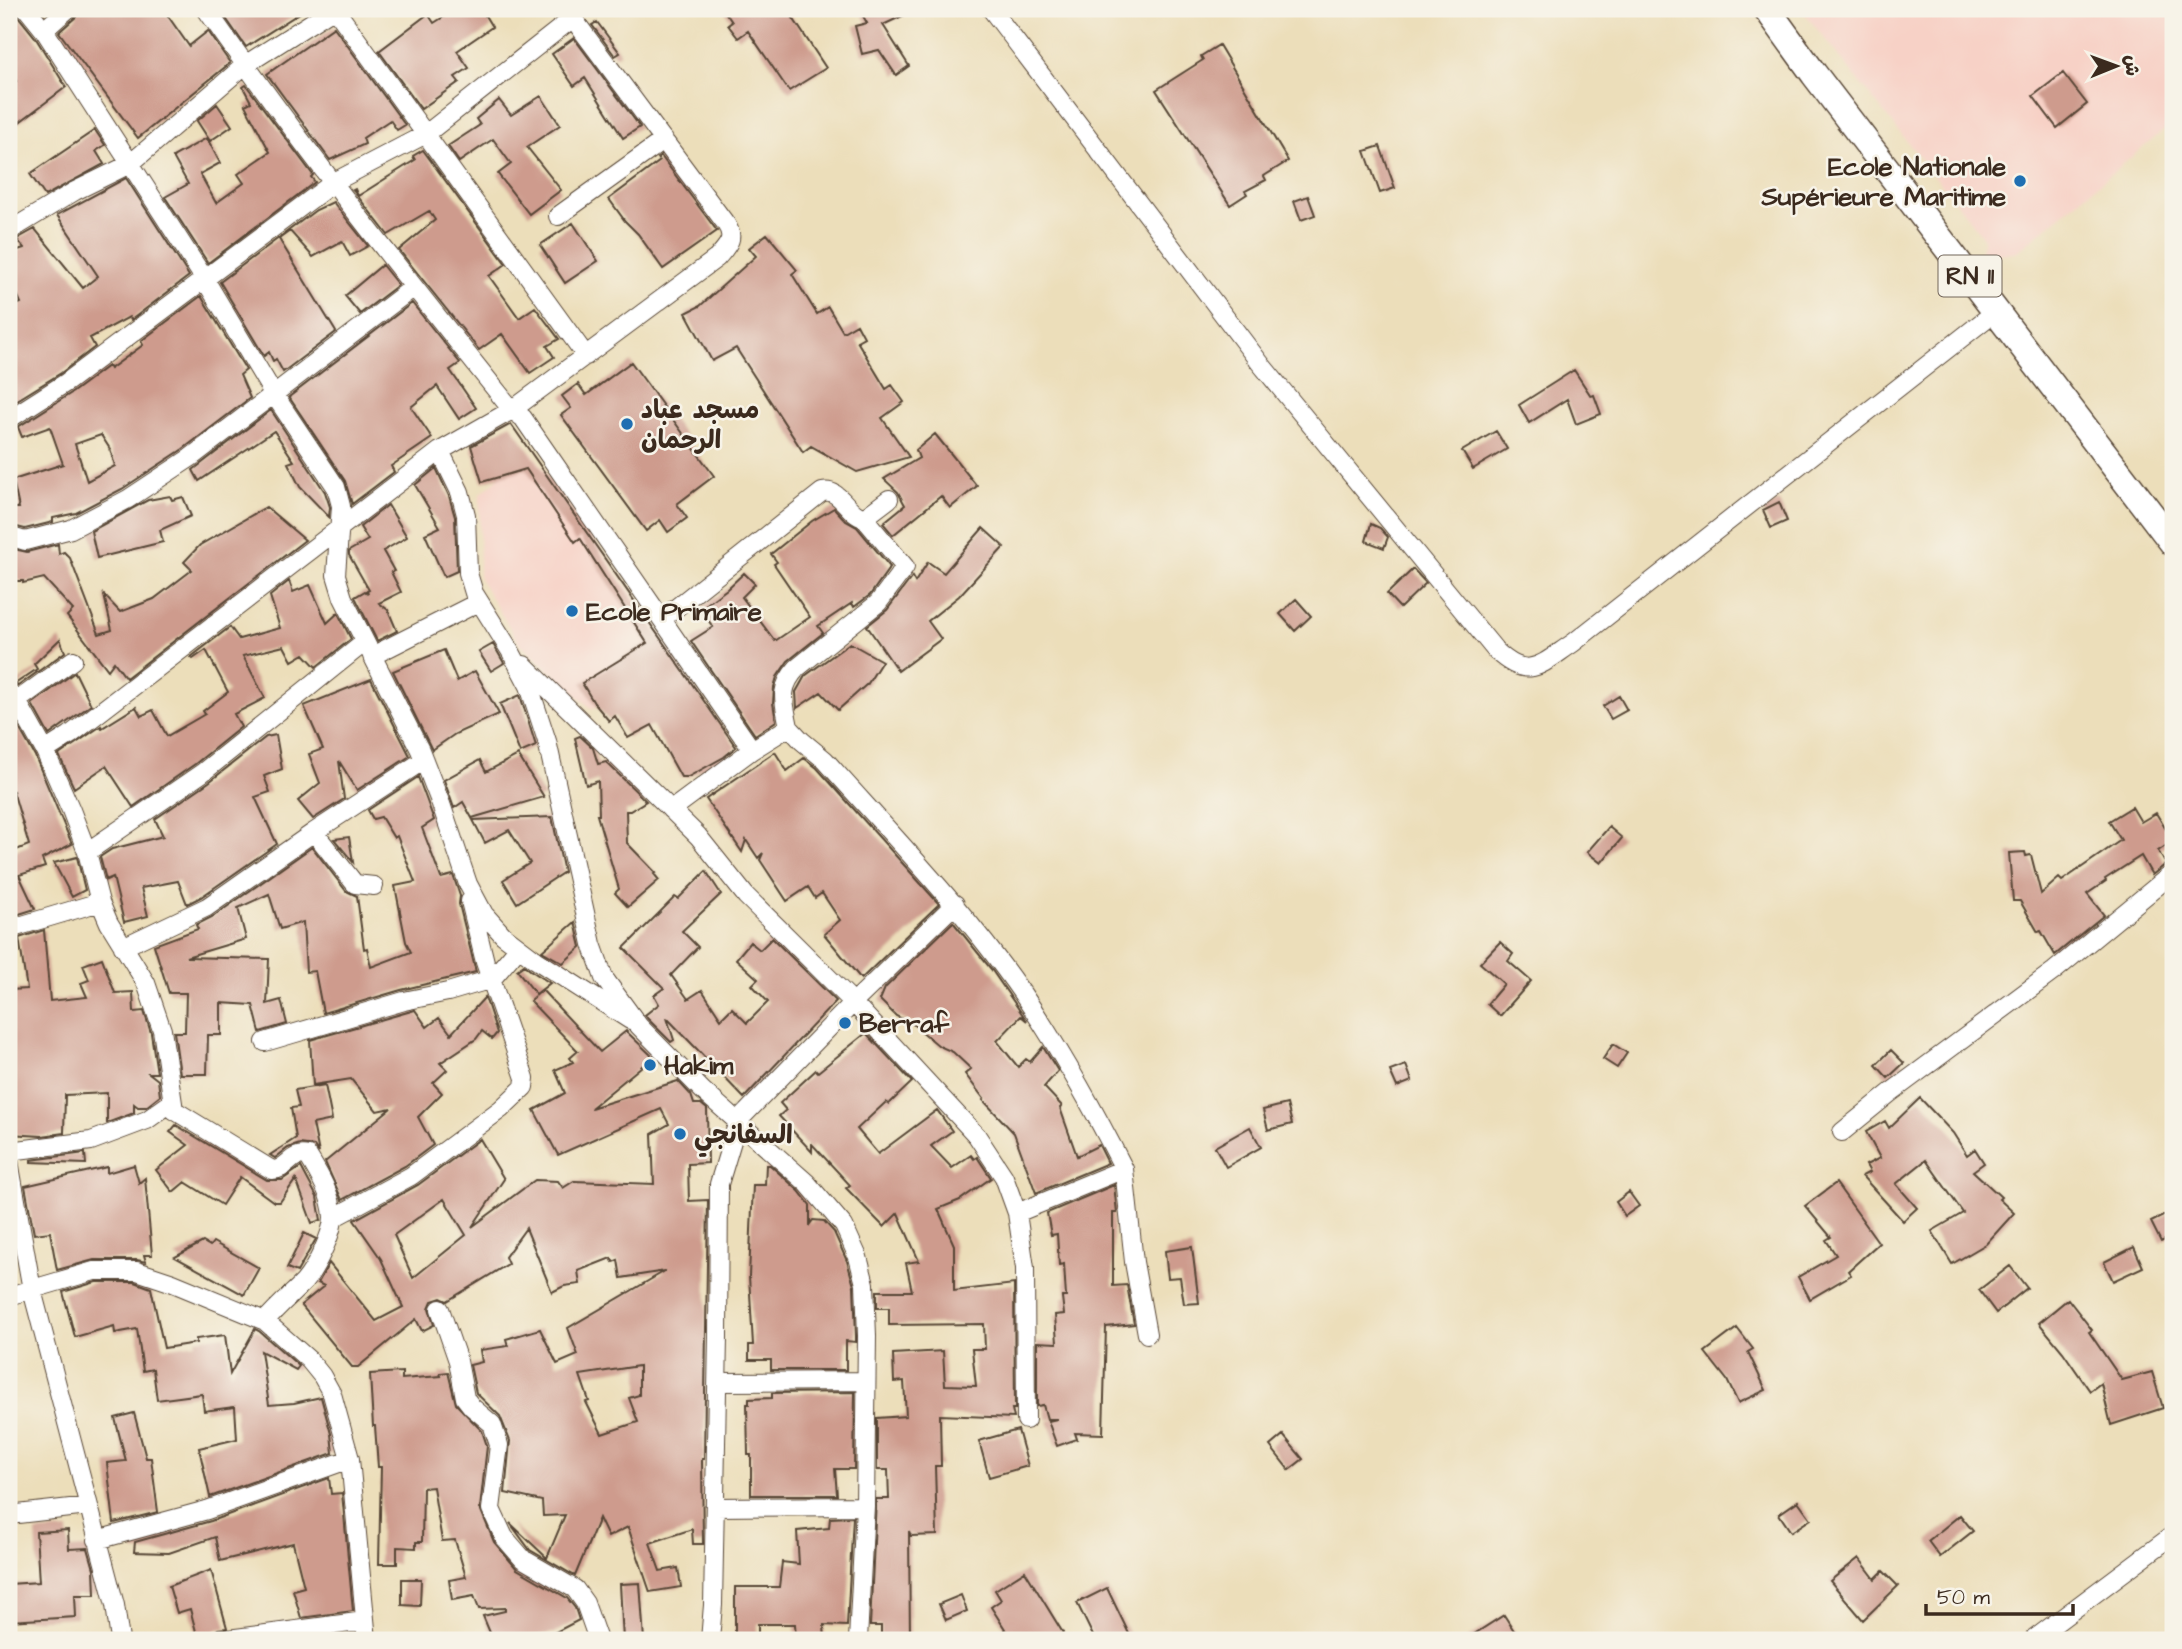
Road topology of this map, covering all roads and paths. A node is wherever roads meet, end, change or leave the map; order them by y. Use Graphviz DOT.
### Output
graph roads {
  1 [pos="27,9"];
  2 [pos="68,9"];
  3 [pos="206,9"];
  4 [pos="334,9"];
  5 [pos="991,9"];
  6 [pos="1767,9"];
  7 [pos="569,13"];
  8 [pos="44,30"];
  9 [pos="245,65"];
  10 [pos="426,134"];
  11 [pos="664,140"];
  12 [pos="130,164"];
  13 [pos="334,182"];
  14 [pos="558,216"];
  15 [pos="9,231"];
  16 [pos="204,278"];
  17 [pos="414,287"];
  18 [pos="1996,311"];
  19 [pos="586,356"];
  20 [pos="273,393"];
  21 [pos="512,410"];
  22 [pos="9,419"];
  23 [pos="440,451"];
  24 [pos="889,499"];
  25 [pos="864,519"];
  26 [pos="341,525"];
  27 [pos="9,537"];
  28 [pos="2173,543"];
  29 [pos="331,545"];
  30 [pos="479,602"];
  31 [pos="662,619"];
  32 [pos="369,649"];
  33 [pos="511,652"];
  34 [pos="73,660"];
  35 [pos="13,697"];
  36 [pos="789,727"];
  37 [pos="752,750"];
  38 [pos="45,751"];
  39 [pos="424,760"];
  40 [pos="671,810"];
  41 [pos="314,832"];
  42 [pos="87,852"];
  43 [pos="463,872"];
  44 [pos="2173,873"];
  45 [pos="374,886"];
  46 [pos="100,902"];
  47 [pos="955,904"];
  48 [pos="9,929"];
  49 [pos="123,947"];
  50 [pos="519,947"];
  51 [pos="492,979"];
  52 [pos="853,1003"];
  53 [pos="639,1026"];
  54 [pos="265,1042"];
  55 [pos="172,1102"];
  56 [pos="738,1121"];
  57 [pos="1842,1132"];
  58 [pos="9,1151"];
  59 [pos="9,1161"];
  60 [pos="1124,1169"];
  61 [pos="1017,1213"];
  62 [pos="333,1218"];
  63 [pos="32,1290"];
  64 [pos="9,1296"];
  65 [pos="440,1309"];
  66 [pos="265,1321"];
  67 [pos="1146,1334"];
  68 [pos="866,1381"];
  69 [pos="718,1382"];
  70 [pos="1026,1420"];
  71 [pos="350,1459"];
  72 [pos="88,1506"];
  73 [pos="865,1506"];
  74 [pos="715,1507"];
  75 [pos="9,1515"];
  76 [pos="2173,1535"];
  77 [pos="97,1540"];
  78 [pos="365,1621"];
  79 [pos="120,1640"];
  80 [pos="220,1640"];
  81 [pos="367,1640"];
  82 [pos="598,1640"];
  83 [pos="710,1640"];
  84 [pos="858,1640"];
  85 [pos="2033,1640"];
  1 -- 8 [label="street"];
  2 -- 8 [label="street"];
  3 -- 9 [label="street"];
  4 -- 9 [label="street"];
  4 -- 10 [label="street"];
  5 -- 18 [label="street"];
  6 -- 18 [label="main road, RN 11"];
  7 -- 10 [label="street"];
  7 -- 11 [label="street"];
  8 -- 12 [label="street"];
  9 -- 12 [label="street"];
  9 -- 13 [label="street"];
  10 -- 13 [label="street"];
  10 -- 19 [label="street"];
  11 -- 14 [label="street"];
  11 -- 19 [label="street"];
  12 -- 15 [label="street"];
  12 -- 16 [label="street"];
  13 -- 16 [label="street"];
  13 -- 17 [label="street"];
  16 -- 20 [label="street"];
  16 -- 22 [label="street"];
  17 -- 20 [label="street"];
  17 -- 21 [label="street"];
  18 -- 28 [label="main road, RN 11"];
  19 -- 21 [label="street"];
  20 -- 26 [label="street"];
  20 -- 27 [label="street"];
  21 -- 23 [label="street"];
  21 -- 31 [label="street"];
  23 -- 26 [label="street"];
  23 -- 30 [label="street"];
  24 -- 25 [label="street"];
  25 -- 31 [label="street"];
  25 -- 36 [label="street"];
  26 -- 29 [label="street"];
  29 -- 32 [label="street"];
  29 -- 38 [label="street"];
  30 -- 32 [label="street"];
  30 -- 33 [label="street"];
  31 -- 37 [label="street"];
  32 -- 39 [label="street"];
  32 -- 42 [label="street"];
  33 -- 40 [label="street"];
  33 -- 53 [label="street"];
  34 -- 35 [label="street"];
  35 -- 38 [label="street"];
  36 -- 37 [label="street"];
  36 -- 47 [label="street"];
  37 -- 40 [label="street"];
  38 -- 42 [label="street"];
  39 -- 41 [label="street"];
  39 -- 43 [label="street"];
  40 -- 52 [label="street"];
  41 -- 45 [label="street"];
  41 -- 49 [label="street"];
  42 -- 46 [label="street"];
  43 -- 50 [label="street"];
  43 -- 51 [label="street"];
  44 -- 57 [label="street"];
  46 -- 48 [label="street"];
  46 -- 49 [label="street"];
  47 -- 52 [label="street"];
  47 -- 60 [label="street"];
  49 -- 55 [label="street"];
  50 -- 51 [label="street"];
  50 -- 53 [label="street"];
  51 -- 54 [label="street"];
  51 -- 62 [label="street"];
  52 -- 56 [label="street"];
  52 -- 61 [label="street"];
  53 -- 56 [label="street"];
  55 -- 58 [label="street"];
  55 -- 62 [label="street"];
  56 -- 68 [label="street"];
  56 -- 69 [label="street"];
  59 -- 63 [label="street"];
  60 -- 61 [label="street"];
  60 -- 67 [label="street"];
  61 -- 70 [label="street"];
  62 -- 66 [label="street"];
  63 -- 64 [label="street"];
  63 -- 66 [label="street"];
  63 -- 72 [label="street"];
  65 -- 82 [label="street"];
  66 -- 71 [label="street"];
  68 -- 69 [label="street"];
  68 -- 73 [label="street"];
  69 -- 74 [label="street"];
  71 -- 77 [label="street"];
  71 -- 78 [label="street"];
  72 -- 75 [label="street"];
  72 -- 77 [label="street"];
  73 -- 74 [label="street"];
  73 -- 84 [label="street"];
  74 -- 83 [label="street"];
  76 -- 85 [label="street"];
  77 -- 79 [label="street"];
  78 -- 80 [label="street"];
  78 -- 81 [label="street"];
}
